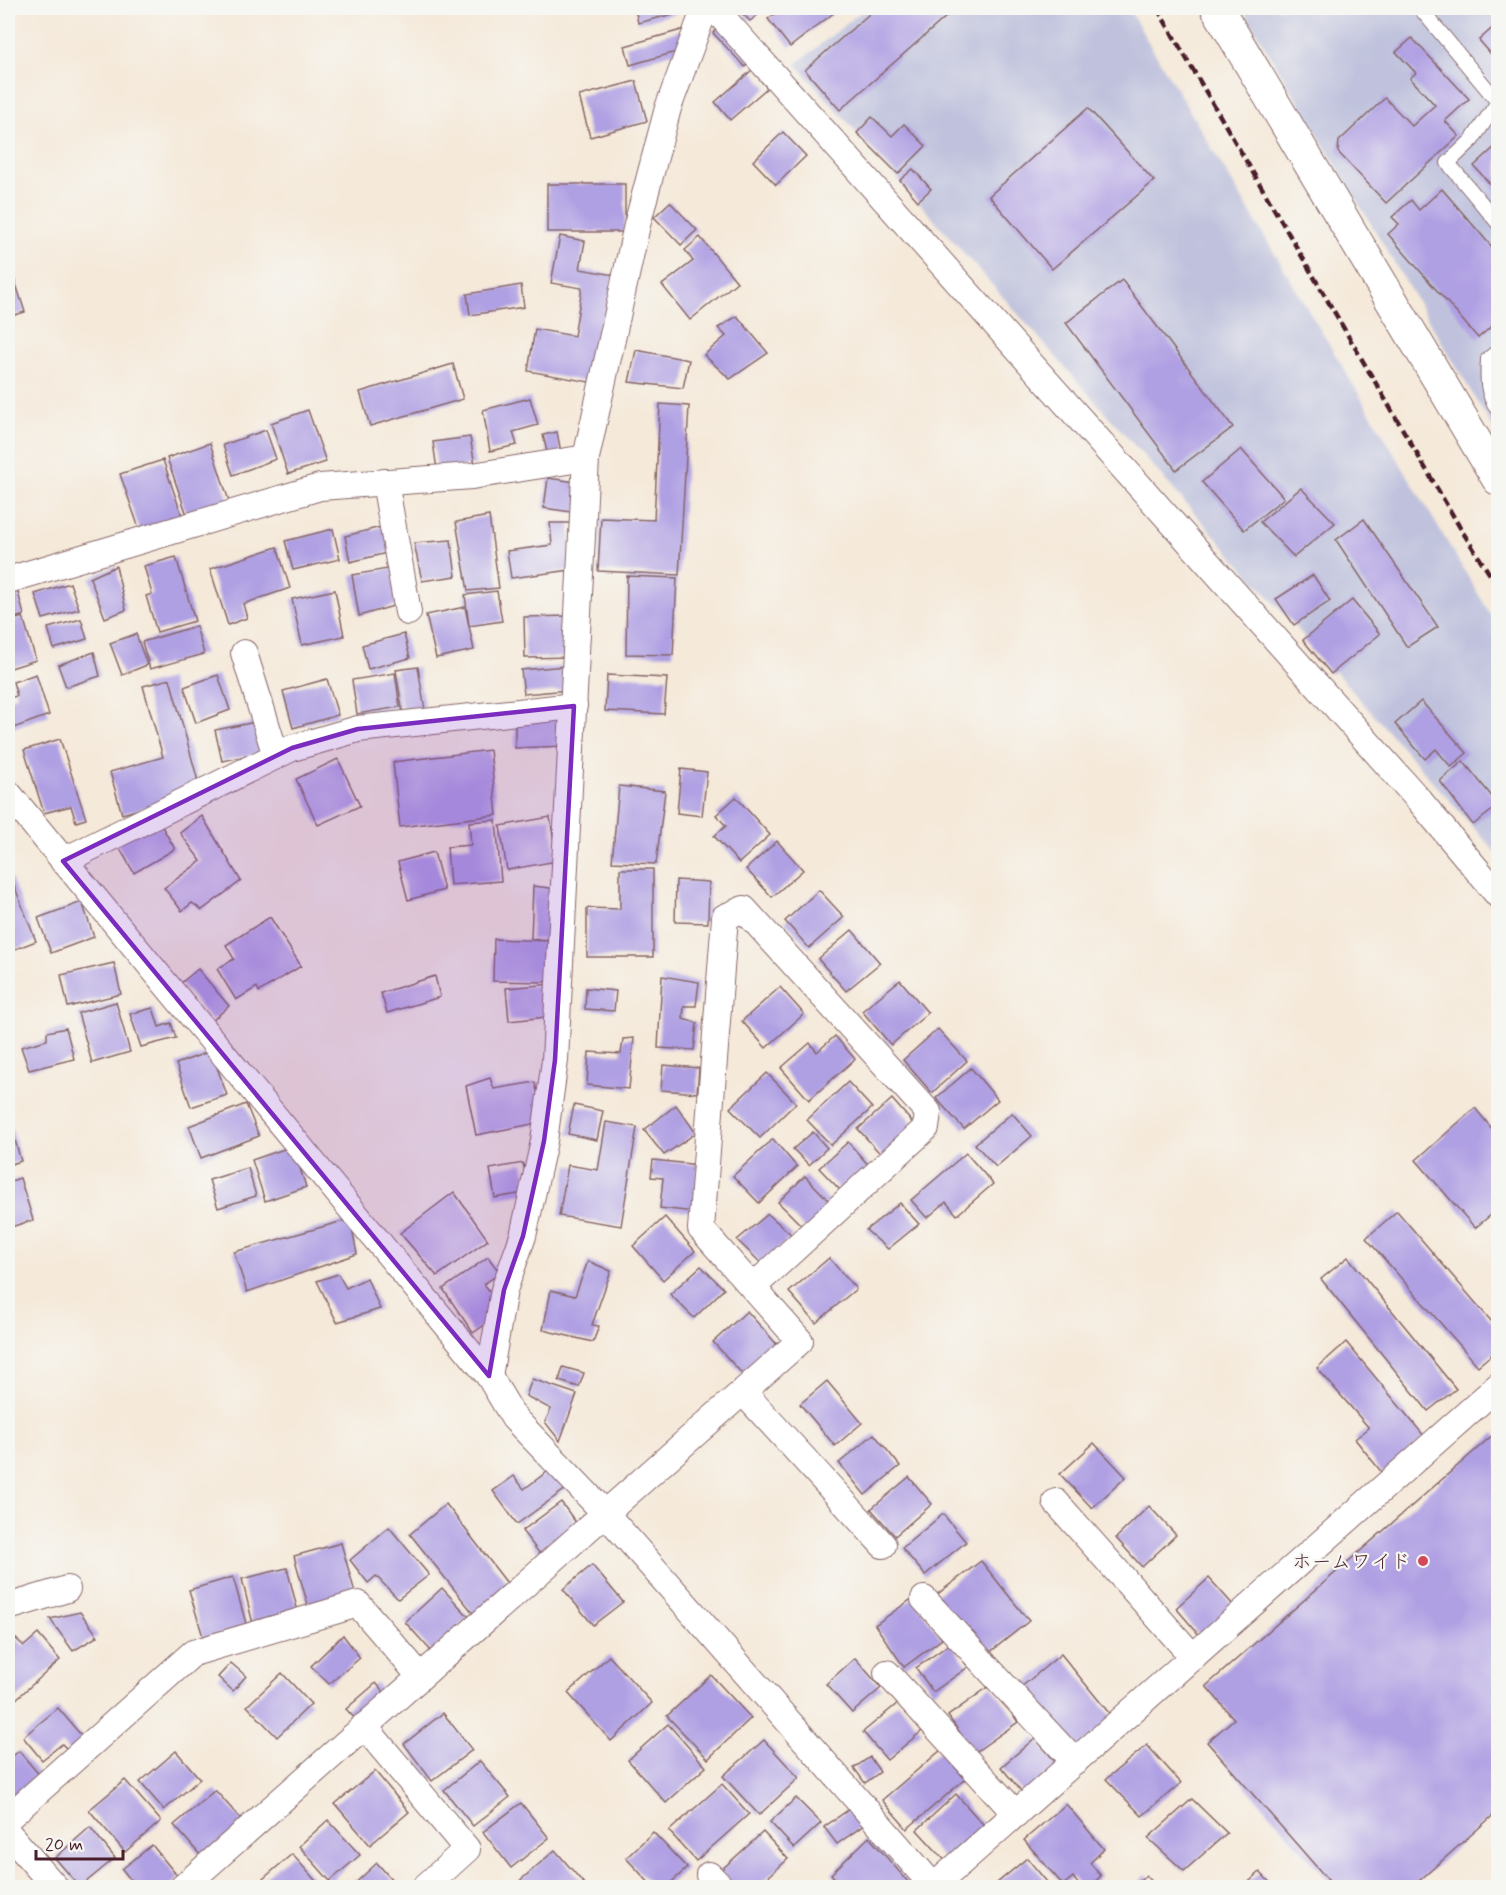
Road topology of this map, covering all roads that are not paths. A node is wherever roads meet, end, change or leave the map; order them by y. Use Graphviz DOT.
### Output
graph roads {
  1 [pos="705,8"];
  2 [pos="714,8"];
  3 [pos="1217,8"];
  4 [pos="1420,8"];
  5 [pos="1498,223"];
  6 [pos="1498,351"];
  7 [pos="1498,410"];
  8 [pos="586,458"];
  9 [pos="1498,478"];
  10 [pos="385,482"];
  11 [pos="8,580"];
  12 [pos="408,612"];
  13 [pos="244,653"];
  14 [pos="574,706"];
  15 [pos="276,756"];
  16 [pos="8,793"];
  17 [pos="63,861"];
  18 [pos="1498,895"];
  19 [pos="753,1287"];
  20 [pos="489,1376"];
  21 [pos="1498,1386"];
  22 [pos="743,1392"];
  23 [pos="1056,1502"];
  24 [pos="605,1513"];
  25 [pos="883,1545"];
  26 [pos="67,1589"];
  27 [pos="924,1599"];
  28 [pos="8,1607"];
  29 [pos="1193,1657"];
  30 [pos="887,1673"];
  31 [pos="420,1676"];
  32 [pos="364,1726"];
  33 [pos="1075,1762"];
  34 [pos="1016,1814"];
  35 [pos="8,1818"];
  36 [pos="8,1833"];
  37 [pos="56,1887"];
  38 [pos="182,1887"];
  39 [pos="424,1887"];
  40 [pos="934,1887"];
  1 -- 8 [label="street"];
  2 -- 18 [label="street"];
  3 -- 9 [label="street"];
  4 -- 5 [label="lane"];
  6 -- 7 [label="lane"];
  8 -- 10 [label="street"];
  8 -- 14 [label="street"];
  10 -- 11 [label="street"];
  10 -- 12 [label="street"];
  13 -- 15 [label="street"];
  14 -- 15 [label="street"];
  14 -- 20 [label="street"];
  15 -- 17 [label="street"];
  16 -- 17 [label="street"];
  17 -- 20 [label="street"];
  19 -- 19 [label="street"];
  19 -- 22 [label="street"];
  20 -- 24 [label="street"];
  21 -- 29 [label="street"];
  22 -- 24 [label="street"];
  22 -- 25 [label="street"];
  23 -- 29 [label="street"];
  24 -- 31 [label="street"];
  24 -- 40 [label="street"];
  26 -- 28 [label="street"];
  27 -- 33 [label="street"];
  29 -- 33 [label="street"];
  30 -- 34 [label="street"];
  31 -- 32 [label="street"];
  31 -- 35 [label="street"];
  32 -- 38 [label="street"];
  32 -- 39 [label="street"];
  33 -- 34 [label="street"];
  34 -- 40 [label="street"];
  36 -- 37 [label="street"];
}
